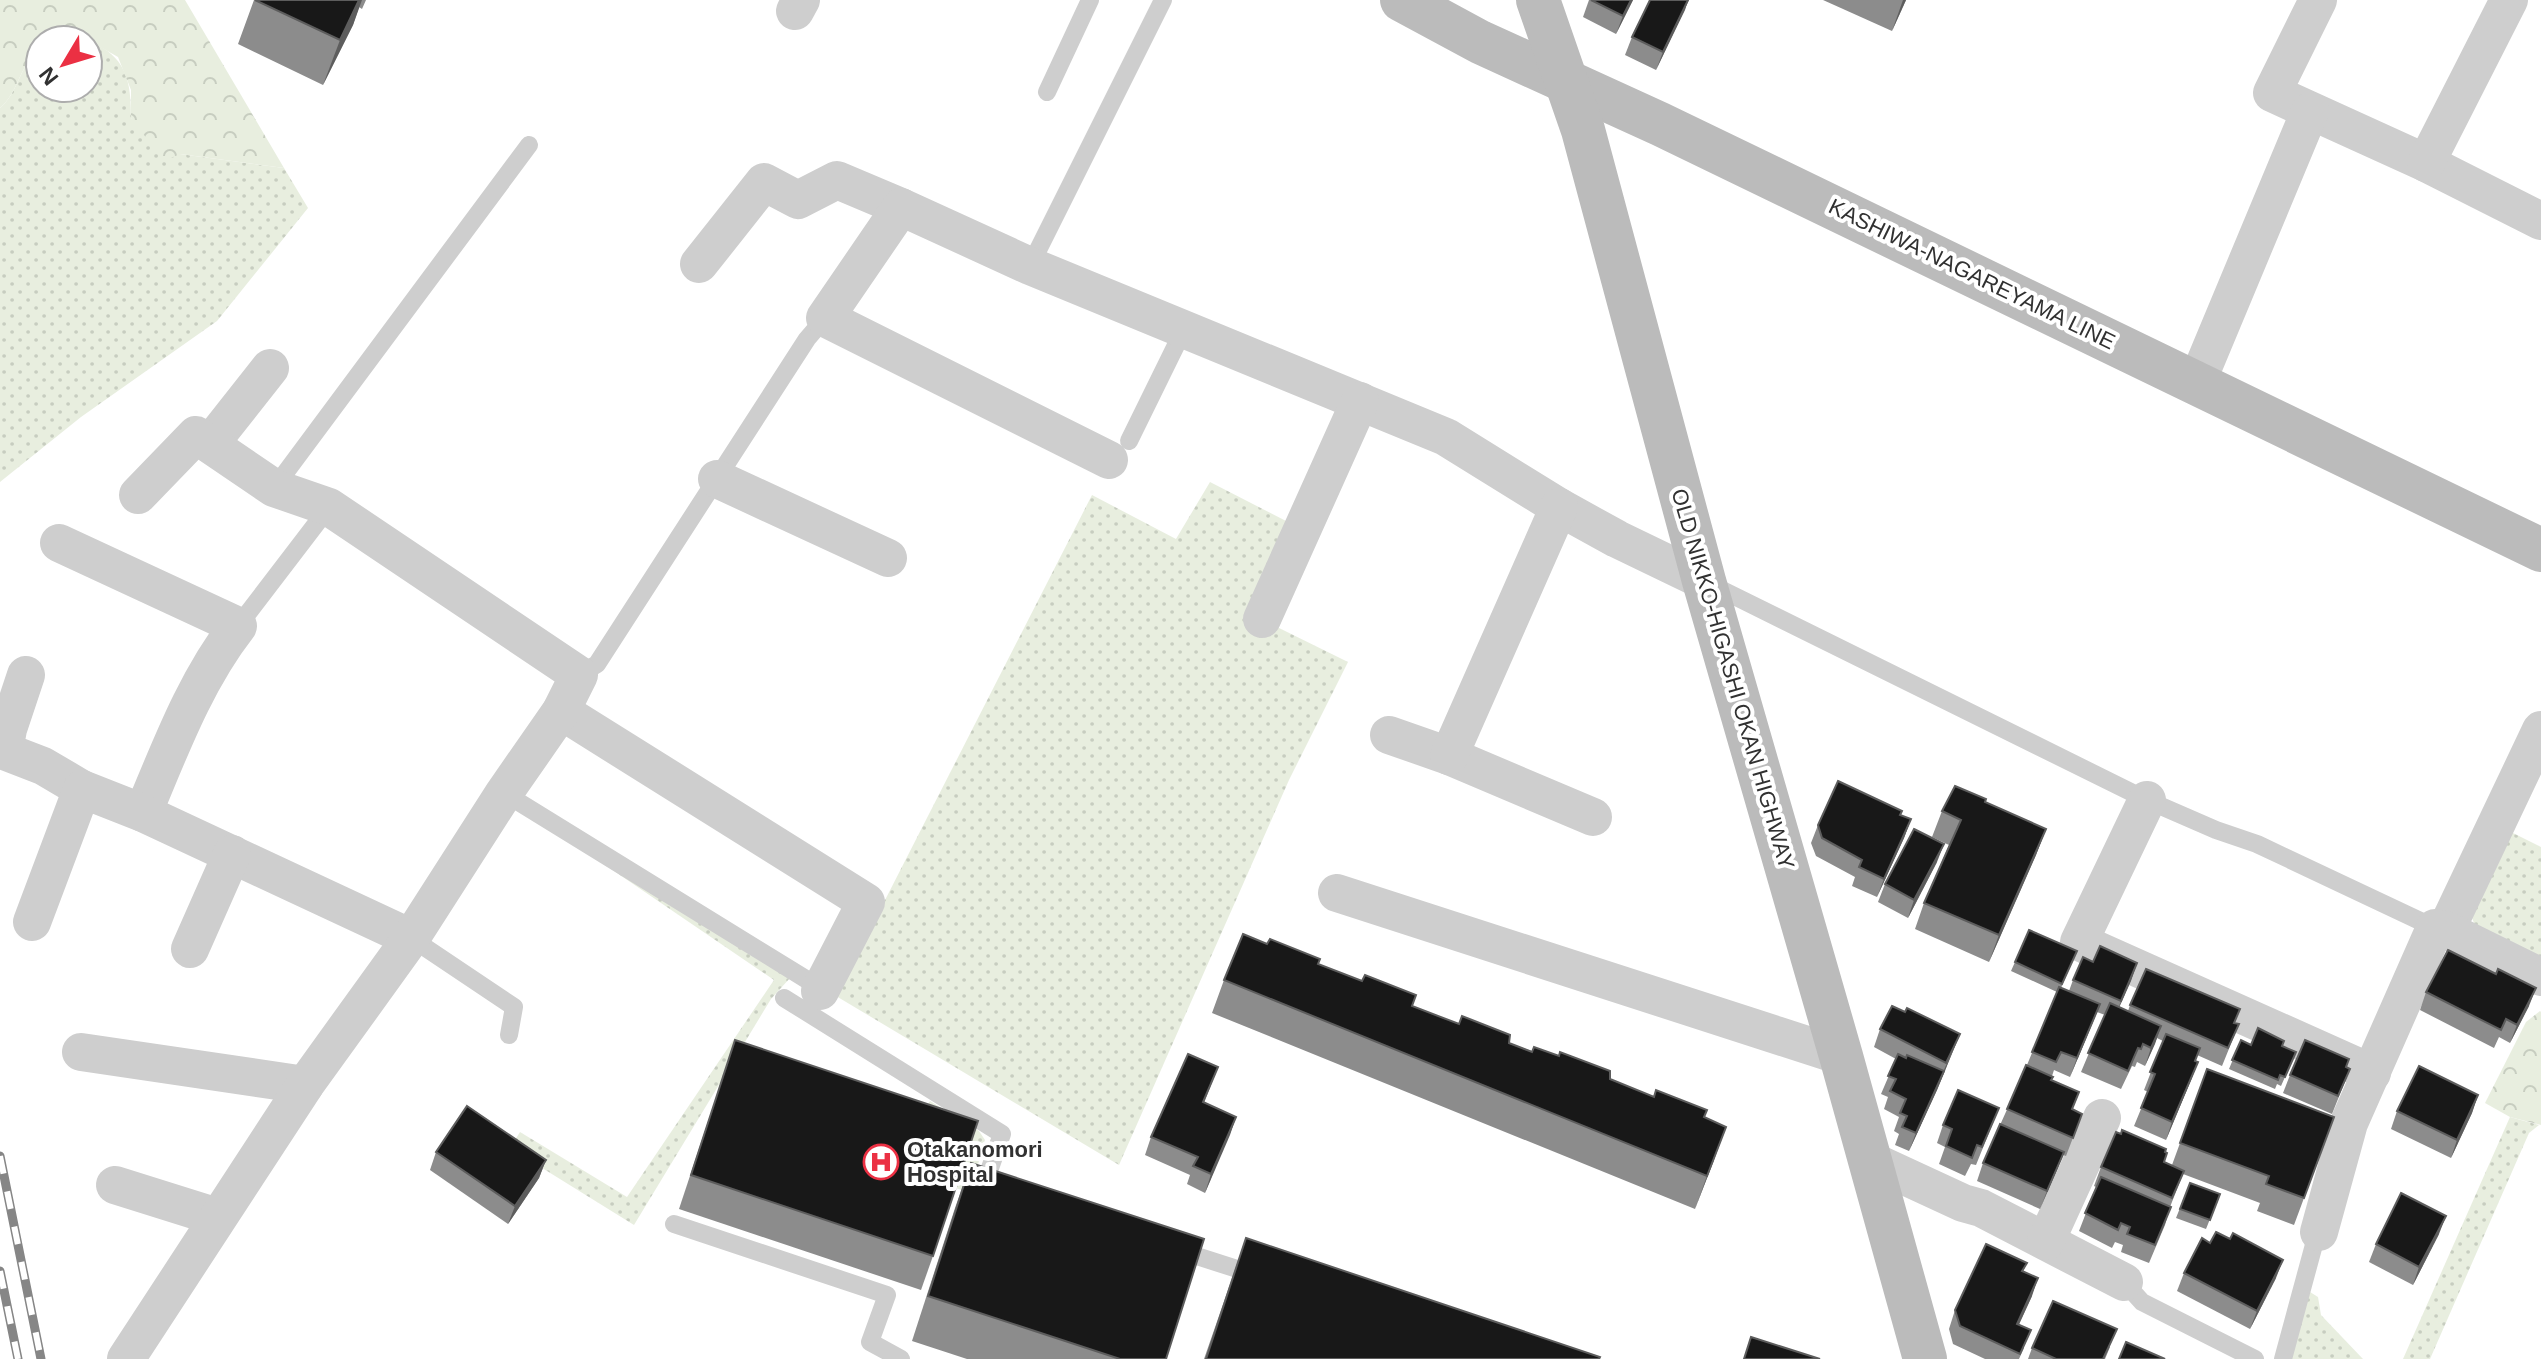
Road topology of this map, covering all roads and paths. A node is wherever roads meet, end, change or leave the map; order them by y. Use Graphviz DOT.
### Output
graph roads {
  1 [pos="1090,0"];
  2 [pos="1163,0"];
  3 [pos="1402,0"];
  4 [pos="1538,0"];
  5 [pos="2318,0"];
  6 [pos="2509,0"];
  7 [pos="1564,80"];
  8 [pos="1047,92"];
  9 [pos="2310,111"];
  10 [pos="529,145"];
  11 [pos="2426,163"];
  12 [pos="901,207"];
  13 [pos="2541,221"];
  14 [pos="699,264"];
  15 [pos="1030,266"];
  16 [pos="825,318"];
  17 [pos="1184,329"];
  18 [pos="270,368"];
  19 [pos="2197,382"];
  20 [pos="1360,401"];
  21 [pos="210,444"];
  22 [pos="1119,450"];
  23 [pos="717,479"];
  24 [pos="274,488"];
  25 [pos="138,495"];
  26 [pos="329,507"];
  27 [pos="1559,507"];
  28 [pos="59,543"];
  29 [pos="2541,550"];
  30 [pos="888,558"];
  31 [pos="1704,581"];
  32 [pos="1262,619"];
  33 [pos="238,626"];
  34 [pos="26,675"];
  35 [pos="579,675"];
  36 [pos="561,711"];
  37 [pos="2541,730"];
  38 [pos="1389,735"];
  39 [pos="1449,756"];
  40 [pos="82,789"];
  41 [pos="504,793"];
  42 [pos="2147,800"];
  43 [pos="143,813"];
  44 [pos="1593,817"];
  45 [pos="232,854"];
  46 [pos="1337,893"];
  47 [pos="32,922"];
  48 [pos="2440,929"];
  49 [pos="411,938"];
  50 [pos="190,949"];
  51 [pos="2541,977"];
  52 [pos="802,995"];
  53 [pos="509,1035"];
  54 [pos="81,1052"];
  55 [pos="1841,1056"];
  56 [pos="2372,1073"];
  57 [pos="305,1085"];
  58 [pos="2102,1118"];
  59 [pos="1870,1160"];
  60 [pos="115,1185"];
  61 [pos="998,1192"];
  62 [pos="217,1217"];
  63 [pos="674,1224"];
  64 [pos="2319,1232"];
  65 [pos="2046,1241"];
  66 [pos="1162,1245"];
  67 [pos="2124,1282"];
  68 [pos="1280,1283"];
  69 [pos="126,1359"];
  70 [pos="901,1359"];
  71 [pos="1925,1359"];
  72 [pos="2255,1359"];
  73 [pos="2283,1359"];
  1 -- 8 [label="lane"];
  2 -- 15 [label="lane"];
  3 -- 7 [label="street, KASHIWA-NAGAREYAMA LINE"];
  4 -- 7 [label="street, OLD NIKKO-HIGASHI OKAN HIGHWAY"];
  5 -- 9 [label="street"];
  6 -- 11 [label="street"];
  7 -- 19 [label="street, KASHIWA-NAGAREYAMA LINE"];
  7 -- 31 [label="street, OLD NIKKO-HIGASHI OKAN HIGHWAY"];
  9 -- 11 [label="street"];
  9 -- 19 [label="street"];
  10 -- 24 [label="lane"];
  11 -- 13 [label="street"];
  12 -- 14 [label="street"];
  12 -- 15 [label="street"];
  12 -- 16 [label="street"];
  15 -- 17 [label="street"];
  16 -- 22 [label="street"];
  16 -- 23 [label="lane"];
  17 -- 20 [label="street"];
  17 -- 22 [label="lane"];
  18 -- 21 [label="street"];
  19 -- 29 [label="street, KASHIWA-NAGAREYAMA LINE"];
  20 -- 27 [label="street"];
  20 -- 32 [label="street"];
  21 -- 24 [label="street"];
  21 -- 25 [label="street"];
  23 -- 30 [label="street"];
  23 -- 35 [label="lane"];
  24 -- 26 [label="street"];
  26 -- 33 [label="lane"];
  26 -- 35 [label="street"];
  27 -- 31 [label="street"];
  27 -- 39 [label="street"];
  28 -- 33 [label="street"];
  31 -- 42 [label="lane"];
  31 -- 55 [label="street, OLD NIKKO-HIGASHI OKAN HIGHWAY"];
  33 -- 43 [label="street"];
  34 -- 40 [label="street"];
  35 -- 36 [label="street"];
  36 -- 41 [label="street"];
  36 -- 52 [label="street"];
  37 -- 48 [label="street"];
  38 -- 39 [label="street"];
  39 -- 44 [label="street"];
  40 -- 43 [label="street"];
  40 -- 47 [label="street"];
  41 -- 49 [label="street"];
  41 -- 52 [label="lane"];
  42 -- 48 [label="lane"];
  42 -- 56 [label="street"];
  43 -- 45 [label="street"];
  45 -- 49 [label="street"];
  45 -- 50 [label="street"];
  46 -- 55 [label="street"];
  48 -- 51 [label="street"];
  48 -- 56 [label="street"];
  49 -- 53 [label="lane"];
  49 -- 57 [label="street"];
  52 -- 61 [label="lane"];
  54 -- 57 [label="street"];
  55 -- 59 [label="street, OLD NIKKO-HIGASHI OKAN HIGHWAY"];
  56 -- 64 [label="street"];
  57 -- 62 [label="street"];
  58 -- 65 [label="street"];
  59 -- 65 [label="street"];
  59 -- 71 [label="street, OLD NIKKO-HIGASHI OKAN HIGHWAY"];
  60 -- 62 [label="street"];
  62 -- 69 [label="street"];
  63 -- 70 [label="lane"];
  64 -- 73 [label="lane"];
  65 -- 67 [label="street"];
  66 -- 68 [label="lane"];
  67 -- 72 [label="lane"];
}
